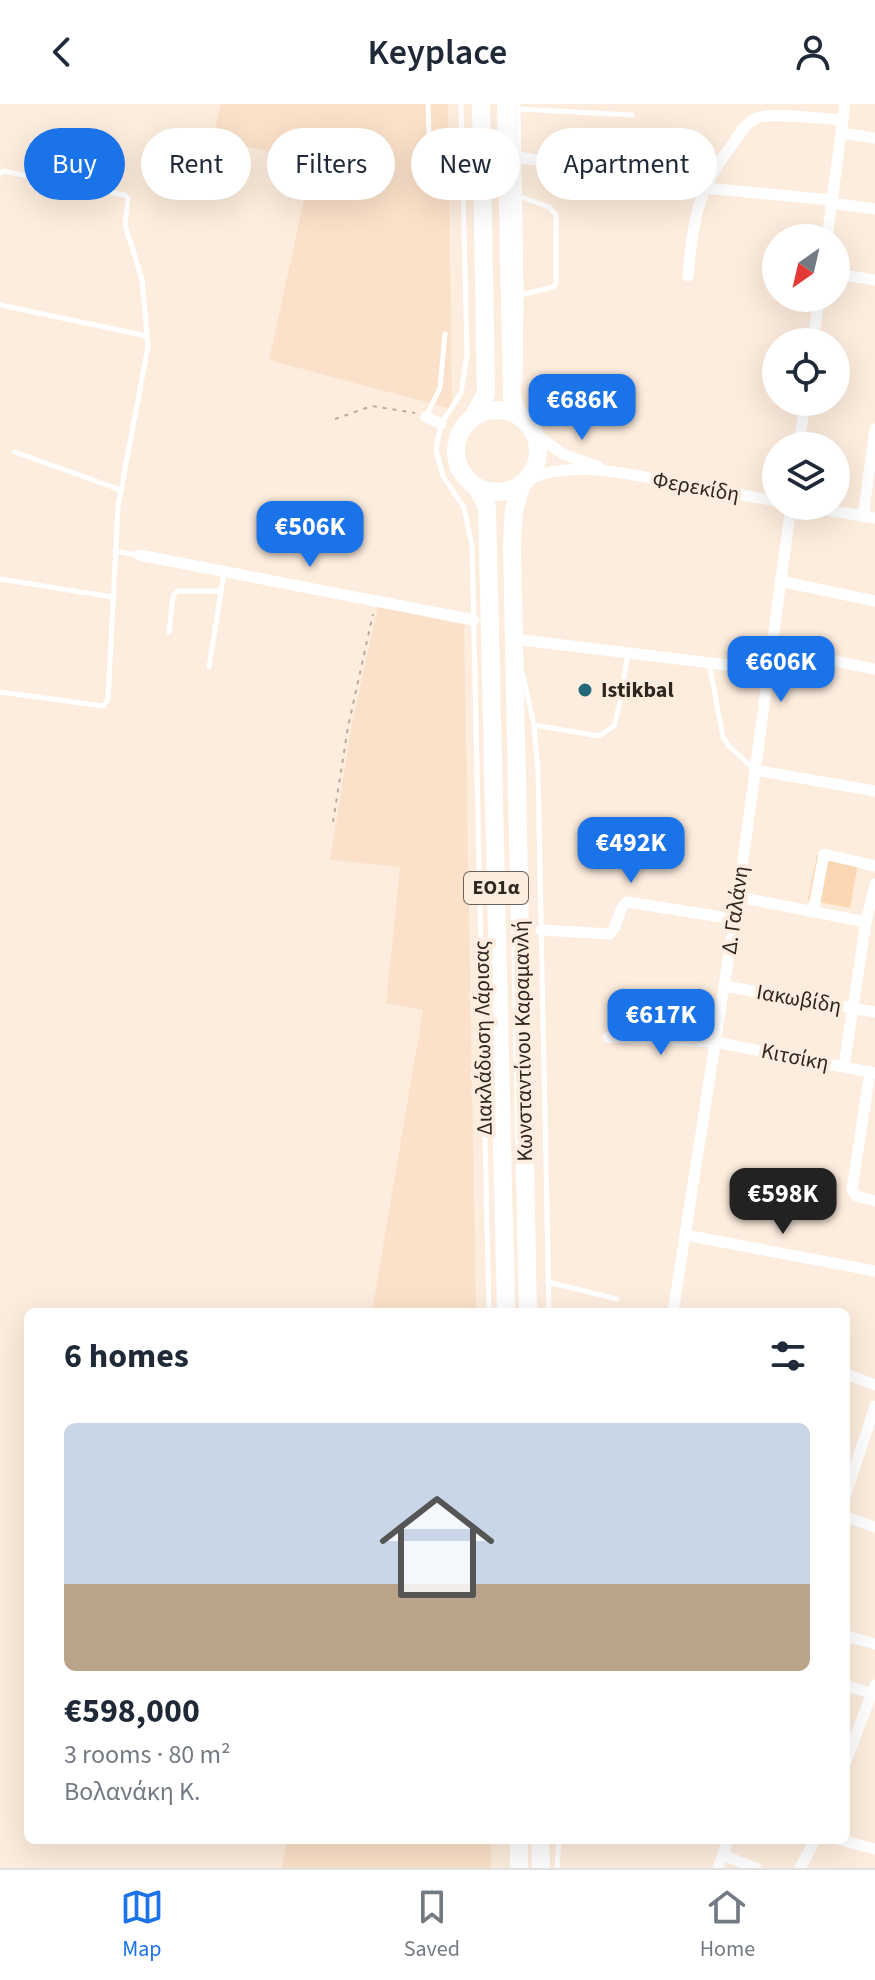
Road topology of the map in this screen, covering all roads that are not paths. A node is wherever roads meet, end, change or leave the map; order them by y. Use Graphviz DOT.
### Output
graph roads {
  1 [pos="428,104"];
  2 [pos="461,104"];
  3 [pos="481,104"];
  4 [pos="845,104"];
  5 [pos="514,106"];
  6 [pos="632,115"];
  7 [pos="843,120"];
  8 [pos="430,128"];
  9 [pos="462,128"];
  10 [pos="516,128"];
  11 [pos="841,133"];
  12 [pos="875,138"];
  13 [pos="717,167"];
  14 [pos="0,173"];
  15 [pos="717,189"];
  16 [pos="520,196"];
  17 [pos="463,200"];
  18 [pos="480,200"];
  19 [pos="519,200"];
  20 [pos="701,200"];
  21 [pos="832,202"];
  22 [pos="482,206"];
  23 [pos="875,209"];
  24 [pos="829,224"];
  25 [pos="688,276"];
  26 [pos="850,276"];
  27 [pos="875,280"];
  28 [pos="521,295"];
  29 [pos="0,305"];
  30 [pos="445,334"];
  31 [pos="147,336"];
  32 [pos="512,397"];
  33 [pos="426,417"];
  34 [pos="473,417"];
  35 [pos="522,418"];
  36 [pos="441,424"];
  37 [pos="875,429"];
  38 [pos="535,434"];
  39 [pos="15,452"];
  40 [pos="615,472"];
  41 [pos="524,482"];
  42 [pos="476,486"];
  43 [pos="121,490"];
  44 [pos="762,498"];
  45 [pos="869,518"];
  46 [pos="789,520"];
  47 [pos="115,551"];
  48 [pos="139,555"];
  49 [pos="224,570"];
  50 [pos="0,579"];
  51 [pos="780,581"];
  52 [pos="220,591"];
  53 [pos="112,597"];
  54 [pos="875,601"];
  55 [pos="474,620"];
  56 [pos="169,632"];
  57 [pos="514,639"];
  58 [pos="771,648"];
  59 [pos="628,653"];
  60 [pos="709,662"];
  61 [pos="209,667"];
  62 [pos="875,669"];
  63 [pos="768,670"];
  64 [pos="0,692"];
  65 [pos="534,725"];
  66 [pos="755,770"];
  67 [pos="875,791"];
  68 [pos="875,866"];
  69 [pos="875,884"];
  70 [pos="738,897"];
  71 [pos="813,912"];
  72 [pos="734,919"];
  73 [pos="866,922"];
  74 [pos="541,930"];
  75 [pos="724,986"];
  76 [pos="854,1008"];
  77 [pos="875,1012"];
  78 [pos="608,1037"];
  79 [pos="715,1042"];
  80 [pos="844,1066"];
  81 [pos="873,1072"];
  82 [pos="875,1201"];
  83 [pos="685,1235"];
  84 [pos="875,1271"];
  85 [pos="548,1282"];
  86 [pos="617,1299"];
  87 [pos="489,1308"];
  88 [pos="506,1308"];
  89 [pos="528,1308"];
  90 [pos="549,1308"];
  91 [pos="674,1308"];
  92 [pos="850,1376"];
  93 [pos="875,1385"];
  94 [pos="875,1406"];
  95 [pos="850,1478"];
  96 [pos="850,1518"];
  97 [pos="875,1527"];
  98 [pos="850,1637"];
  99 [pos="875,1644"];
  100 [pos="850,1687"];
  101 [pos="874,1691"];
  102 [pos="850,1751"];
  103 [pos="850,1843"];
  104 [pos="540,1844"];
  105 [pos="559,1844"];
  106 [pos="727,1844"];
  107 [pos="813,1844"];
  108 [pos="875,1849"];
  109 [pos="723,1855"];
  110 [pos="541,1868"];
  111 [pos="557,1868"];
  112 [pos="718,1868"];
  113 [pos="756,1868"];
  114 [pos="800,1868"];
  1 -- 8 [label="lane"];
  2 -- 9 [label="lane"];
  3 -- 22 [label="main road, ΕΟ1α"];
  4 -- 7 [label="street"];
  5 -- 6 [label="lane"];
  5 -- 10 [label="lane"];
  5 -- 32 [label="main road"];
  7 -- 11 [label="street"];
  7 -- 13 [label="street"];
  11 -- 12 [label="street"];
  11 -- 21 [label="street"];
  14 -- 31 [label="lane"];
  15 -- 21 [label="street"];
  16 -- 28 [label="lane"];
  17 -- 36 [label="lane"];
  18 -- 22 [label="lane"];
  19 -- 28 [label="lane"];
  20 -- 25 [label="street"];
  21 -- 23 [label="street"];
  21 -- 24 [label="street"];
  22 -- 34 [label="main road, ΕΟ1α"];
  26 -- 27 [label="street"];
  28 -- 32 [label="lane"];
  29 -- 31 [label="lane"];
  30 -- 33 [label="lane"];
  31 -- 43 [label="lane"];
  32 -- 35 [label="main road"];
  33 -- 36 [label="street"];
  34 -- 35 [label="main road"];
  34 -- 42 [label="main road, ΕΟ1α"];
  35 -- 38 [label="main road"];
  36 -- 55 [label="lane, Διακλάδωση Λάρισας"];
  37 -- 45 [label="street"];
  38 -- 40 [label="street, Φερεκίδη"];
  38 -- 41 [label="main road, ΕΟ1α"];
  39 -- 43 [label="lane"];
  40 -- 41 [label="street, Φερεκίδη"];
  40 -- 44 [label="street, Φερεκίδη"];
  41 -- 42 [label="main road"];
  41 -- 57 [label="main road, Κωνσταντίνου Καραμανλή / ΕΟ1α"];
  42 -- 88 [label="main road, Κωνσταντίνου Καραμανλή / ΕΟ1α"];
  43 -- 47 [label="lane"];
  46 -- 51 [label="street, Δ. Γαλάνη"];
  47 -- 48 [label="lane"];
  47 -- 53 [label="lane"];
  48 -- 49 [label="street"];
  49 -- 52 [label="lane"];
  49 -- 55 [label="street"];
  50 -- 53 [label="lane"];
  51 -- 54 [label="street"];
  51 -- 58 [label="street, Δ. Γαλάνη"];
  52 -- 56 [label="lane"];
  52 -- 61 [label="lane"];
  53 -- 64 [label="lane"];
  55 -- 87 [label="lane, Διακλάδωση Λάρισας"];
  57 -- 59 [label="street"];
  57 -- 65 [label="lane"];
  57 -- 89 [label="main road, Κωνσταντίνου Καραμανλή / ΕΟ1α"];
  58 -- 62 [label="street"];
  58 -- 63 [label="street, Δ. Γαλάνη"];
  59 -- 60 [label="street"];
  59 -- 65 [label="lane"];
  60 -- 63 [label="street"];
  60 -- 66 [label="lane"];
  63 -- 66 [label="street, Δ. Γαλάνη"];
  65 -- 74 [label="lane"];
  66 -- 67 [label="street"];
  66 -- 70 [label="street, Δ. Γαλάνη"];
  68 -- 71 [label="street"];
  69 -- 73 [label="street"];
  70 -- 71 [label="street"];
  70 -- 72 [label="street, Δ. Γαλάνη"];
  71 -- 73 [label="street"];
  72 -- 74 [label="street"];
  72 -- 75 [label="street, Δ. Γαλάνη"];
  73 -- 76 [label="street"];
  74 -- 85 [label="lane"];
  75 -- 76 [label="street, Ιακωβίδη"];
  75 -- 79 [label="street, Δ. Γαλάνη"];
  76 -- 77 [label="street, Ιακωβίδη"];
  76 -- 80 [label="street"];
  78 -- 79 [label="street, Κιτσίκη"];
  79 -- 80 [label="street, Κιτσίκη"];
  79 -- 83 [label="street, Δ. Γαλάνη"];
  80 -- 81 [label="street, Κιτσίκη"];
  81 -- 82 [label="street"];
  83 -- 84 [label="street"];
  83 -- 91 [label="street, Δ. Γαλάνη"];
  85 -- 86 [label="lane"];
  85 -- 90 [label="lane"];
  92 -- 93 [label="street"];
  94 -- 95 [label="street"];
  96 -- 97 [label="street"];
  98 -- 99 [label="street"];
  100 -- 101 [label="street"];
  101 -- 102 [label="street"];
  103 -- 108 [label="street"];
  104 -- 110 [label="main road"];
  105 -- 111 [label="lane"];
  106 -- 109 [label="street"];
  107 -- 114 [label="street"];
  109 -- 112 [label="street"];
  109 -- 113 [label="street"];
}
